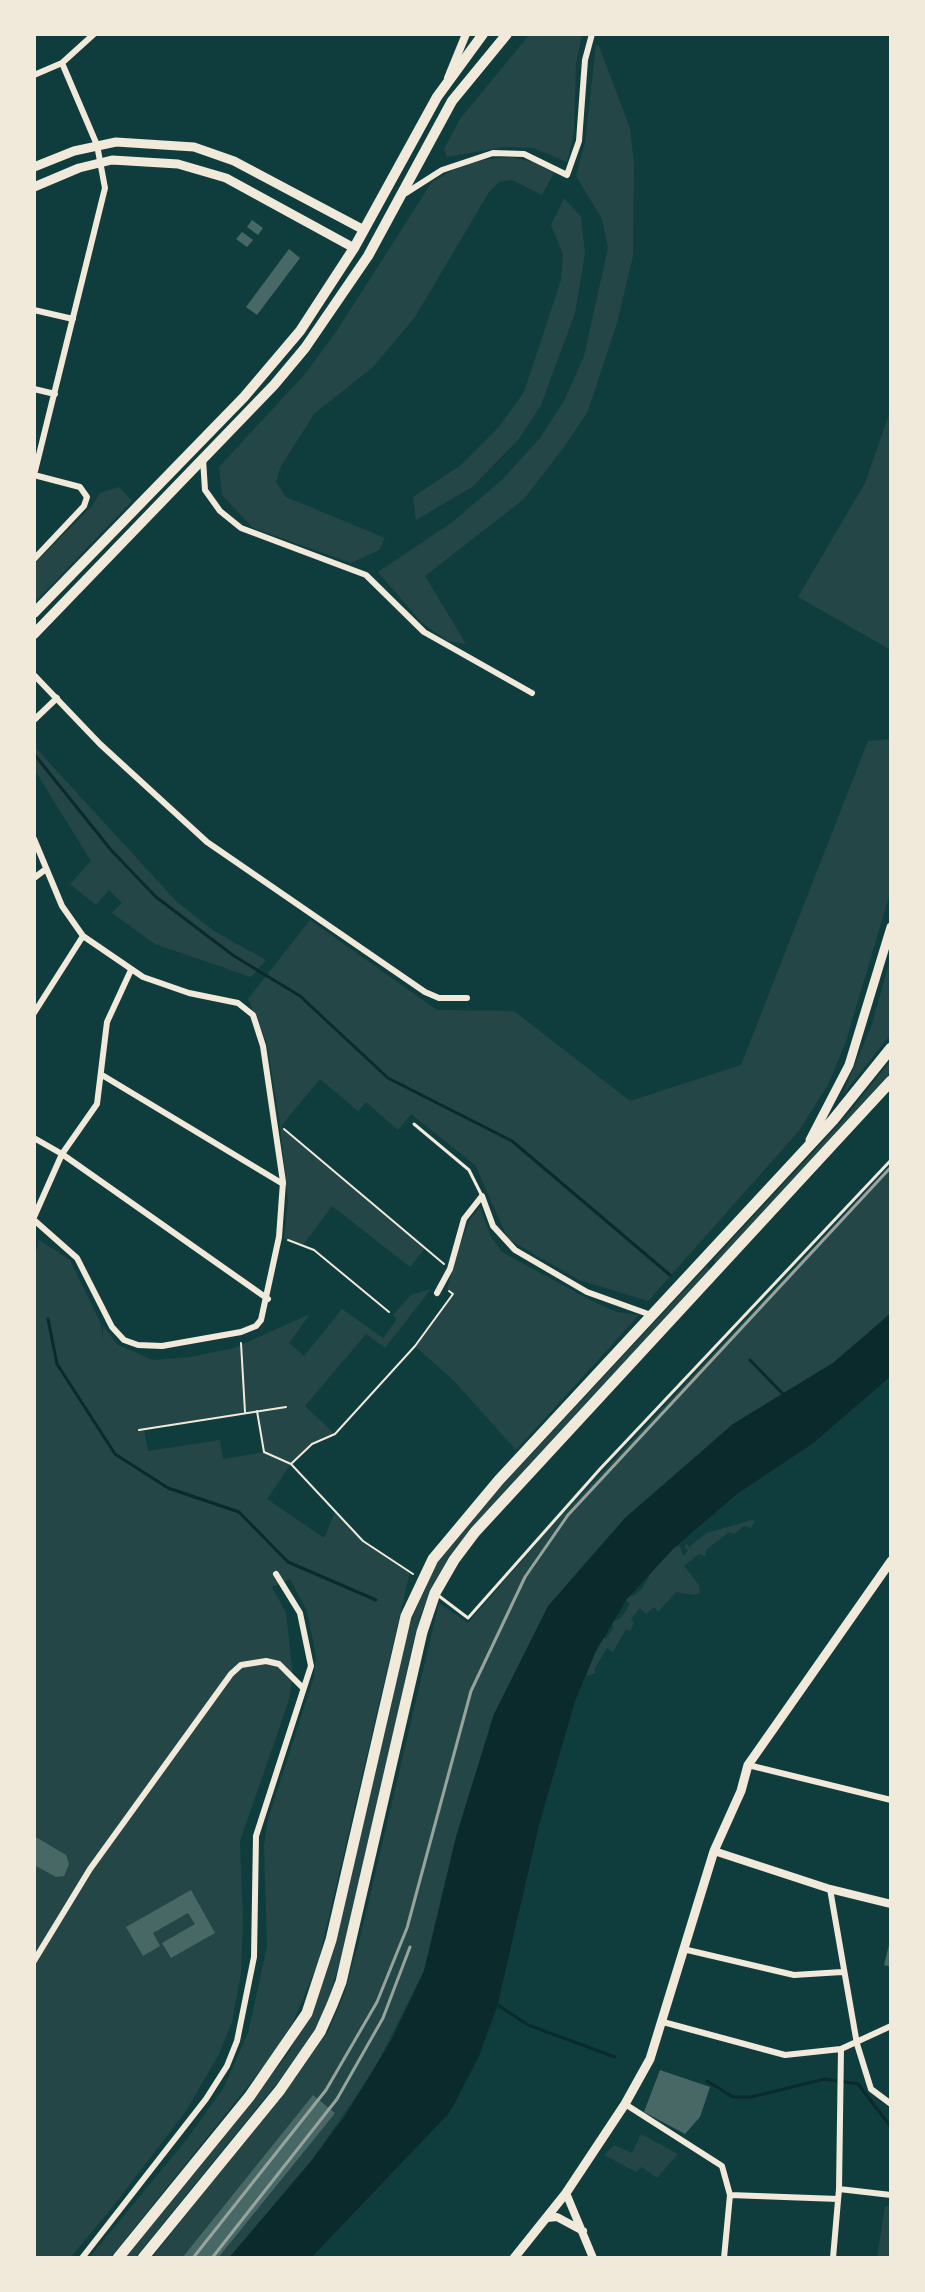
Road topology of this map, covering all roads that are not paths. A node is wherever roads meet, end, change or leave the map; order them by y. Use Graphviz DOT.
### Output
graph roads {
  1 [pos="466,34"];
  2 [pos="483,34"];
  3 [pos="507,34"];
  4 [pos="592,34"];
  5 [pos="89,35"];
  6 [pos="62,63"];
  7 [pos="34,75"];
  8 [pos="446,81"];
  9 [pos="97,145"];
  10 [pos="102,162"];
  11 [pos="34,167"];
  12 [pos="34,187"];
  13 [pos="400,198"];
  14 [pos="364,230"];
  15 [pos="354,248"];
  16 [pos="34,310"];
  17 [pos="73,319"];
  18 [pos="34,389"];
  19 [pos="55,394"];
  20 [pos="203,458"];
  21 [pos="34,475"];
  22 [pos="36,555"];
  23 [pos="34,613"];
  24 [pos="34,634"];
  25 [pos="34,674"];
  26 [pos="532,693"];
  27 [pos="57,698"];
  28 [pos="34,720"];
  29 [pos="34,839"];
  30 [pos="46,869"];
  31 [pos="34,878"];
  32 [pos="891,927"];
  33 [pos="83,936"];
  34 [pos="131,970"];
  35 [pos="467,998"];
  36 [pos="34,1013"];
  37 [pos="891,1048"];
  38 [pos="102,1075"];
  39 [pos="891,1081"];
  40 [pos="414,1124"];
  41 [pos="34,1138"];
  42 [pos="62,1154"];
  43 [pos="803,1154"];
  44 [pos="891,1160"];
  45 [pos="283,1184"];
  46 [pos="482,1196"];
  47 [pos="34,1219"];
  48 [pos="437,1293"];
  49 [pos="268,1299"];
  50 [pos="653,1315"];
  51 [pos="891,1561"];
  52 [pos="276,1574"];
  53 [pos="435,1593"];
  54 [pos="303,1688"];
  55 [pos="748,1765"];
  56 [pos="891,1800"];
  57 [pos="714,1851"];
  58 [pos="830,1889"];
  59 [pos="891,1904"];
  60 [pos="683,1949"];
  61 [pos="34,1961"];
  62 [pos="842,1972"];
  63 [pos="663,2022"];
  64 [pos="891,2026"];
  65 [pos="857,2044"];
  66 [pos="841,2049"];
  67 [pos="625,2104"];
  68 [pos="891,2104"];
  69 [pos="839,2189"];
  70 [pos="566,2193"];
  71 [pos="730,2195"];
  72 [pos="891,2195"];
  73 [pos="838,2199"];
  74 [pos="547,2218"];
  75 [pos="583,2232"];
  76 [pos="82,2258"];
  77 [pos="118,2258"];
  78 [pos="143,2258"];
  79 [pos="514,2258"];
  80 [pos="593,2258"];
  81 [pos="724,2258"];
  82 [pos="833,2258"];
  1 -- 8 [label="street"];
  2 -- 8 [label="main road"];
  3 -- 13 [label="main road"];
  4 -- 13 [label="street"];
  5 -- 6 [label="street"];
  6 -- 7 [label="street"];
  6 -- 9 [label="street"];
  8 -- 14 [label="main road"];
  9 -- 10 [label="street"];
  9 -- 11 [label="main road"];
  9 -- 14 [label="main road"];
  10 -- 12 [label="main road"];
  10 -- 15 [label="main road"];
  10 -- 17 [label="street"];
  13 -- 20 [label="main road"];
  14 -- 15 [label="main road"];
  15 -- 23 [label="main road"];
  16 -- 17 [label="street"];
  17 -- 19 [label="street"];
  18 -- 19 [label="street"];
  19 -- 21 [label="street"];
  20 -- 24 [label="main road"];
  20 -- 26 [label="street"];
  21 -- 22 [label="street"];
  25 -- 27 [label="street"];
  27 -- 28 [label="street"];
  27 -- 35 [label="street"];
  29 -- 30 [label="street"];
  30 -- 31 [label="street"];
  30 -- 33 [label="street"];
  32 -- 43 [label="main road"];
  33 -- 34 [label="street"];
  33 -- 36 [label="street"];
  34 -- 38 [label="street"];
  34 -- 45 [label="street"];
  37 -- 43 [label="highway"];
  38 -- 42 [label="street"];
  38 -- 45 [label="street"];
  39 -- 53 [label="highway"];
  40 -- 46 [label="lane"];
  41 -- 42 [label="street"];
  42 -- 47 [label="street"];
  42 -- 49 [label="street"];
  43 -- 50 [label="highway"];
  44 -- 53 [label="lane"];
  45 -- 49 [label="street"];
  46 -- 48 [label="street"];
  46 -- 50 [label="street"];
  47 -- 49 [label="street"];
  50 -- 77 [label="highway"];
  51 -- 55 [label="main road"];
  52 -- 54 [label="street"];
  53 -- 78 [label="highway"];
  54 -- 61 [label="street"];
  54 -- 76 [label="street"];
  55 -- 56 [label="street"];
  55 -- 57 [label="main road"];
  57 -- 58 [label="street"];
  57 -- 60 [label="main road"];
  58 -- 59 [label="street"];
  58 -- 62 [label="street"];
  60 -- 62 [label="street"];
  60 -- 63 [label="main road"];
  62 -- 65 [label="street"];
  63 -- 66 [label="street"];
  63 -- 67 [label="main road"];
  64 -- 65 [label="street"];
  65 -- 66 [label="street"];
  65 -- 68 [label="street"];
  66 -- 69 [label="street"];
  67 -- 70 [label="main road"];
  67 -- 71 [label="street"];
  69 -- 72 [label="street"];
  69 -- 73 [label="street"];
  70 -- 74 [label="main road"];
  70 -- 75 [label="street"];
  71 -- 73 [label="street"];
  71 -- 81 [label="street"];
  73 -- 82 [label="street"];
  74 -- 75 [label="street"];
  74 -- 79 [label="main road"];
  75 -- 80 [label="street"];
}
